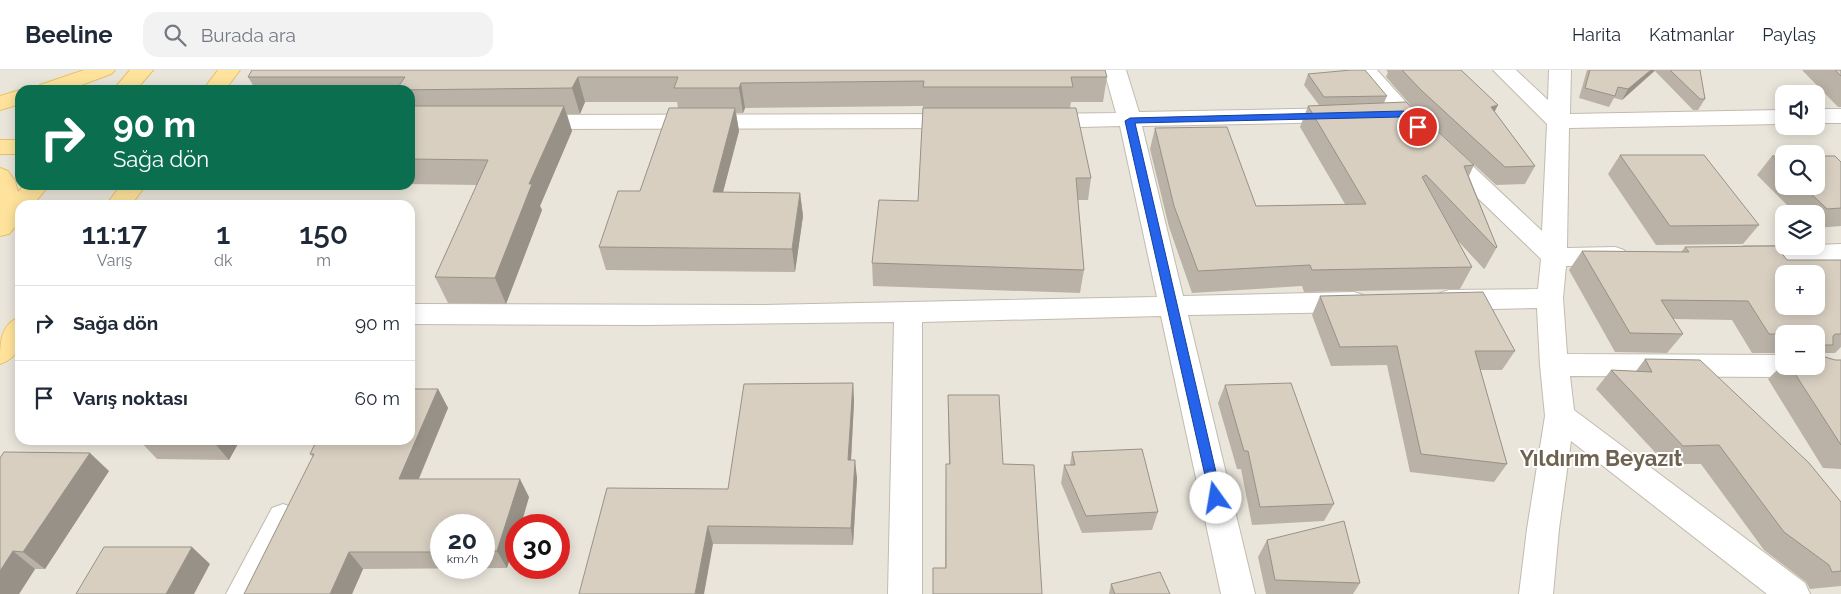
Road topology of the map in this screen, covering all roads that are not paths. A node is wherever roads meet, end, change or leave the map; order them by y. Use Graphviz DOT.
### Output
graph roads {
  1 [pos="104,70"];
  2 [pos="142,70"];
  3 [pos="229,70"];
  4 [pos="1115,70"];
  5 [pos="1365,70"];
  6 [pos="1379,70"];
  7 [pos="1504,70"];
  8 [pos="1560,70"];
  9 [pos="62,85"];
  10 [pos="128,85"];
  11 [pos="218,85"];
  12 [pos="15,99"];
  13 [pos="0,103"];
  14 [pos="1404,114"];
  15 [pos="1825,116"];
  16 [pos="1841,116"];
  17 [pos="0,117"];
  18 [pos="15,117"];
  19 [pos="1775,117"];
  20 [pos="982,121"];
  21 [pos="1022,121"];
  22 [pos="1130,121"];
  23 [pos="1557,121"];
  24 [pos="509,122"];
  25 [pos="0,146"];
  26 [pos="15,148"];
  27 [pos="0,176"];
  28 [pos="33,190"];
  29 [pos="130,190"];
  30 [pos="24,200"];
  31 [pos="122,200"];
  32 [pos="15,211"];
  33 [pos="0,216"];
  34 [pos="0,228"];
  35 [pos="1555,250"];
  36 [pos="1841,253"];
  37 [pos="1722,255"];
  38 [pos="1634,256"];
  39 [pos="1550,298"];
  40 [pos="1381,301"];
  41 [pos="1421,301"];
  42 [pos="1171,305"];
  43 [pos="908,312"];
  44 [pos="415,314"];
  45 [pos="15,334"];
  46 [pos="0,353"];
  47 [pos="1554,365"];
  48 [pos="1775,366"];
  49 [pos="1560,416"];
  50 [pos="296,491"];
  51 [pos="243,594"];
  52 [pos="905,594"];
  53 [pos="1238,594"];
  54 [pos="1536,594"];
  55 [pos="1793,594"];
  1 -- 9 [label="main road"];
  2 -- 10 [label="main road"];
  3 -- 11 [label="main road"];
  4 -- 22 [label="street"];
  5 -- 14 [label="street"];
  6 -- 35 [label="street"];
  7 -- 23 [label="street"];
  8 -- 23 [label="street"];
  12 -- 13 [label="main road"];
  14 -- 22 [label="street"];
  14 -- 35 [label="street"];
  15 -- 16 [label="street"];
  17 -- 18 [label="main road"];
  19 -- 23 [label="street"];
  20 -- 24 [label="street"];
  21 -- 22 [label="street"];
  22 -- 42 [label="street"];
  23 -- 35 [label="street"];
  25 -- 26 [label="main road"];
  27 -- 33 [label="main road"];
  28 -- 30 [label="main road"];
  29 -- 31 [label="main road"];
  32 -- 34 [label="main road"];
  35 -- 38 [label="street"];
  35 -- 39 [label="street"];
  36 -- 37 [label="street"];
  39 -- 41 [label="street"];
  39 -- 47 [label="street"];
  40 -- 42 [label="street"];
  42 -- 43 [label="street"];
  42 -- 53 [label="street"];
  43 -- 44 [label="street"];
  43 -- 52 [label="street"];
  45 -- 46 [label="main road"];
  47 -- 48 [label="street"];
  47 -- 49 [label="street"];
  49 -- 54 [label="street"];
  49 -- 55 [label="street"];
  50 -- 51 [label="street"];
}
